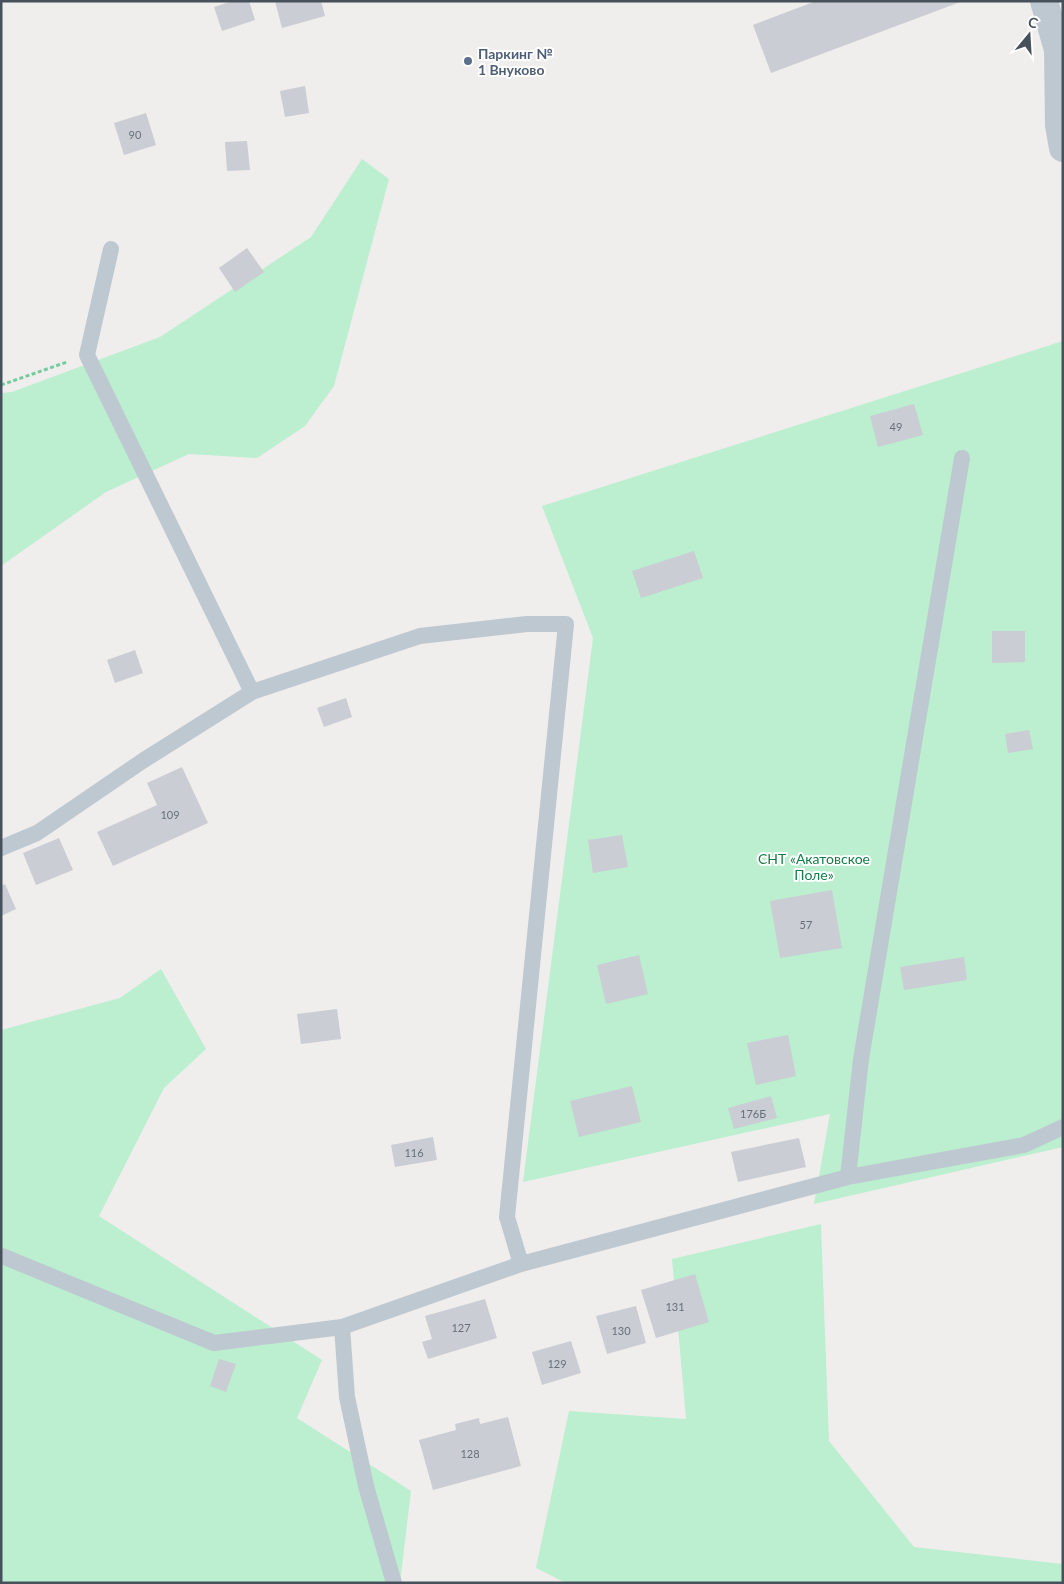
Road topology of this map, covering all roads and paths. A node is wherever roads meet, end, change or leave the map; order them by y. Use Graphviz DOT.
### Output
graph roads {
  1 [pos="1044,1"];
  2 [pos="1060,52"];
  3 [pos="1063,148"];
  4 [pos="111,249"];
  5 [pos="87,355"];
  6 [pos="1,384"];
  7 [pos="962,458"];
  8 [pos="252,692"];
  9 [pos="1,848"];
  10 [pos="1063,1127"];
  11 [pos="848,1177"];
  12 [pos="2,1256"];
  13 [pos="521,1264"];
  14 [pos="342,1327"];
  15 [pos="394,1583"];
  1 -- 2 [label="street"];
  2 -- 3 [label="street"];
  4 -- 5 [label="lane"];
  5 -- 6 [label="path"];
  5 -- 8 [label="lane"];
  7 -- 11 [label="lane"];
  8 -- 9 [label="lane"];
  8 -- 13 [label="lane"];
  10 -- 11 [label="lane"];
  11 -- 13 [label="lane"];
  12 -- 14 [label="lane"];
  13 -- 14 [label="lane"];
  14 -- 15 [label="lane"];
}
